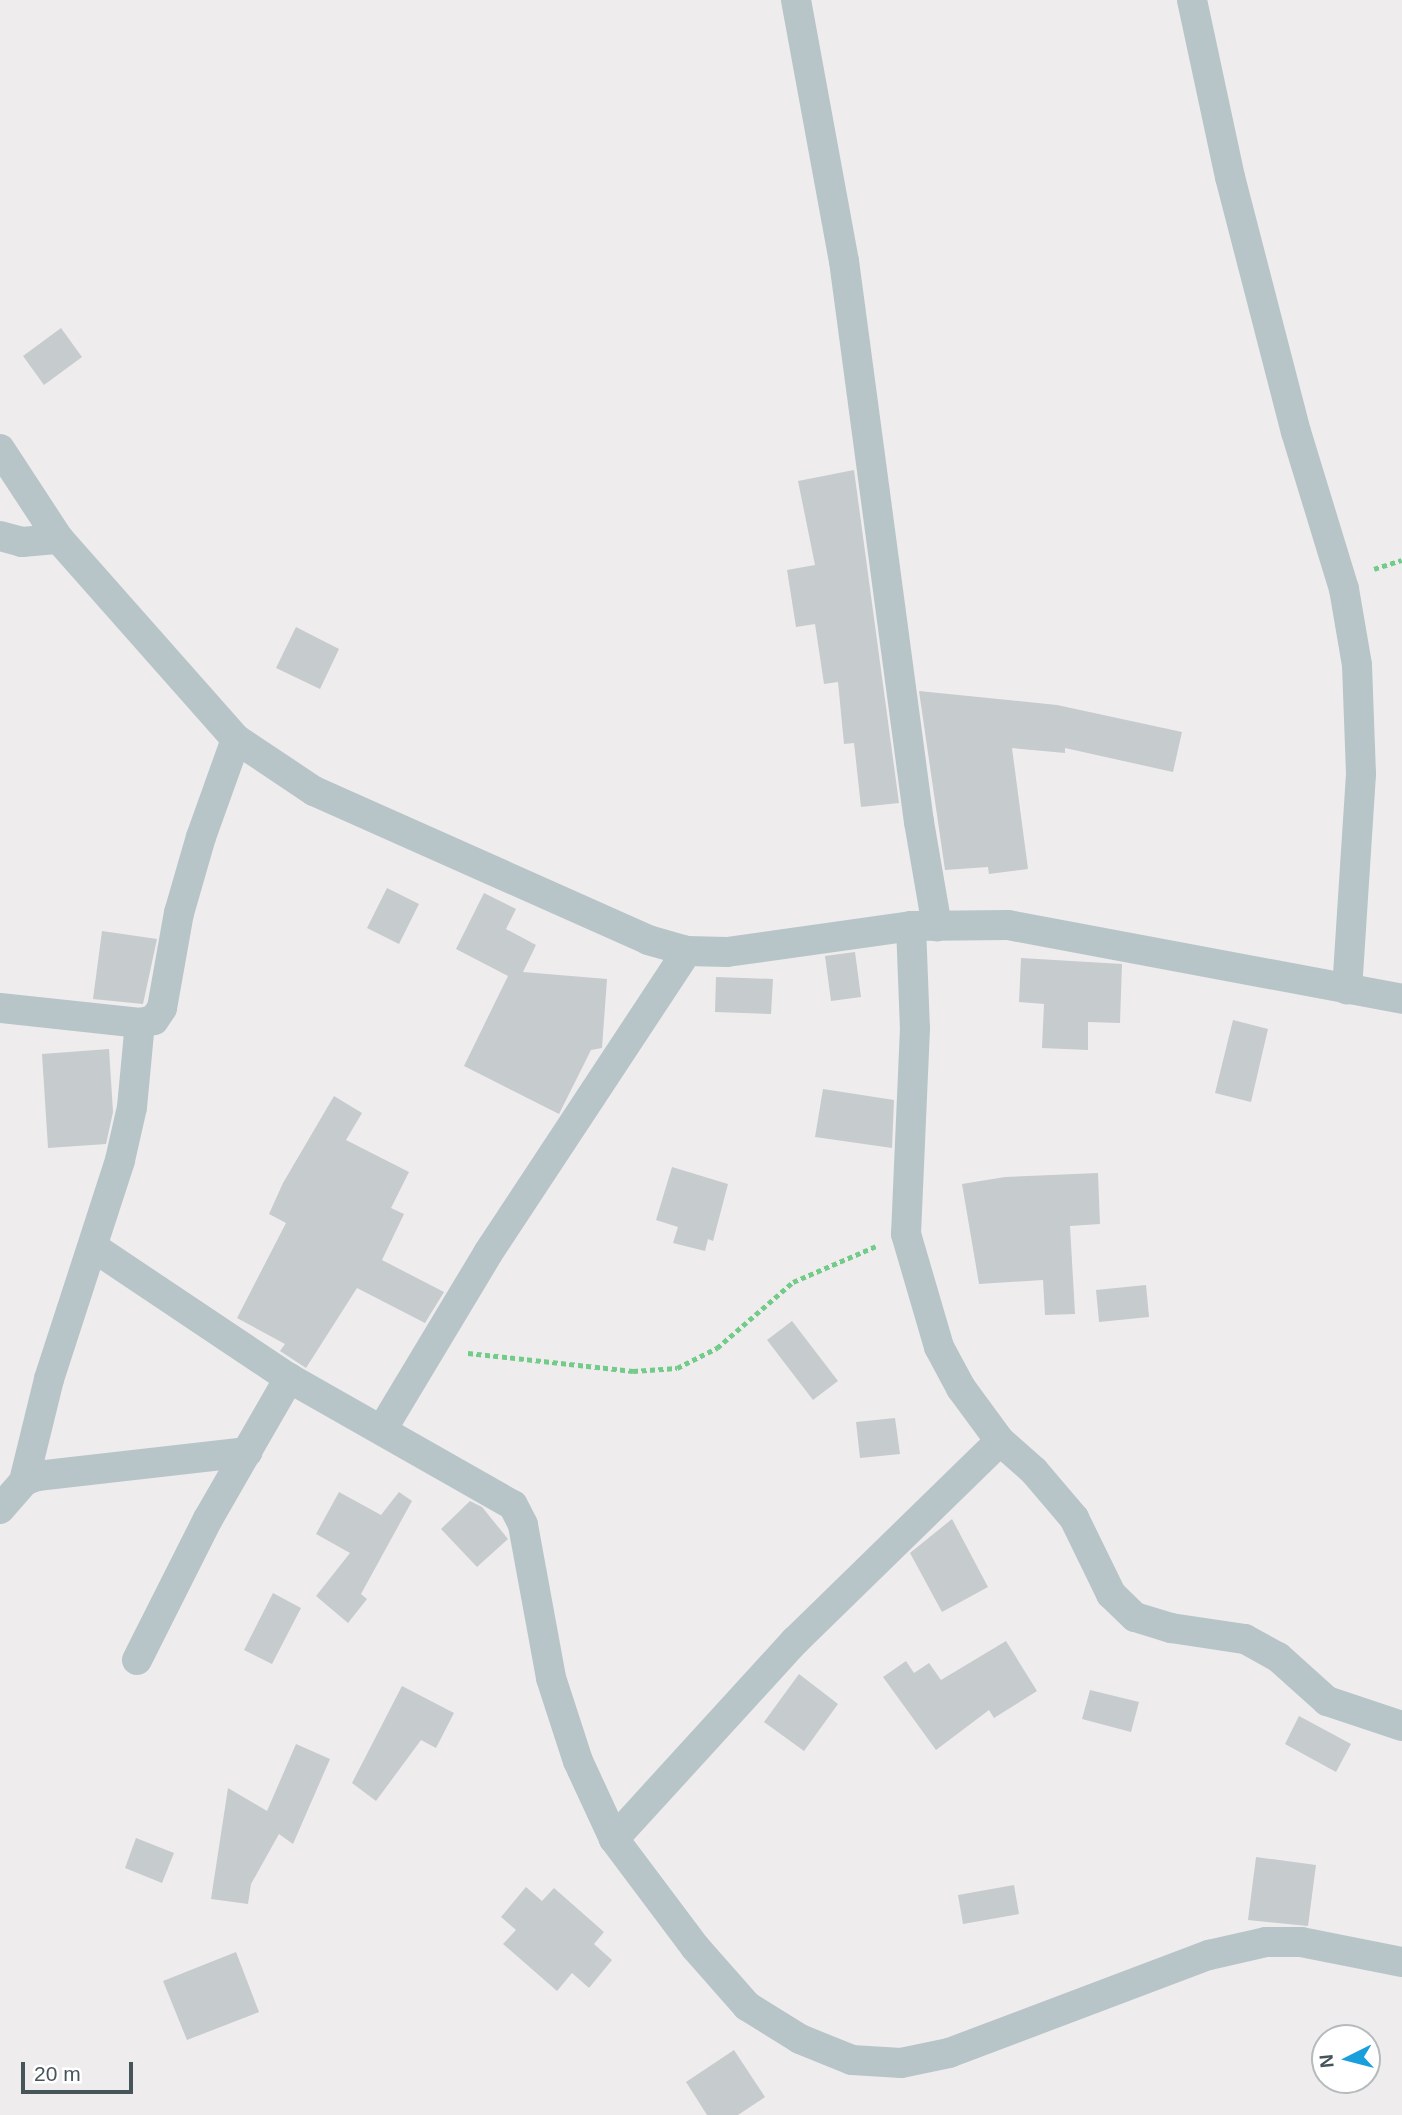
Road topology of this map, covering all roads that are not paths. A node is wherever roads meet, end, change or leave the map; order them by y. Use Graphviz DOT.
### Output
graph roads {
  1 [pos="796,0"];
  2 [pos="1192,0"];
  3 [pos="0,449"];
  4 [pos="0,536"];
  5 [pos="59,540"];
  6 [pos="236,739"];
  7 [pos="924,926"];
  8 [pos="687,951"];
  9 [pos="1347,990"];
  10 [pos="1402,999"];
  11 [pos="0,1008"];
  12 [pos="140,1023"];
  13 [pos="93,1247"];
  14 [pos="289,1378"];
  15 [pos="383,1428"];
  16 [pos="1000,1441"];
  17 [pos="248,1452"];
  18 [pos="24,1481"];
  19 [pos="0,1508"];
  20 [pos="137,1660"];
  21 [pos="1402,1726"];
  22 [pos="614,1839"];
  23 [pos="1402,1962"];
  1 -- 7 [label="street"];
  2 -- 9 [label="street"];
  3 -- 5 [label="street"];
  4 -- 5 [label="street"];
  5 -- 6 [label="street"];
  6 -- 8 [label="street"];
  6 -- 12 [label="street"];
  7 -- 8 [label="street"];
  7 -- 9 [label="street"];
  7 -- 16 [label="street"];
  8 -- 15 [label="street"];
  9 -- 10 [label="street"];
  11 -- 12 [label="street"];
  12 -- 13 [label="street"];
  13 -- 14 [label="street"];
  13 -- 18 [label="street"];
  14 -- 15 [label="street"];
  14 -- 17 [label="street"];
  15 -- 22 [label="street"];
  16 -- 21 [label="street"];
  16 -- 22 [label="street"];
  17 -- 18 [label="street"];
  17 -- 20 [label="street"];
  18 -- 19 [label="street"];
  22 -- 23 [label="street"];
}
